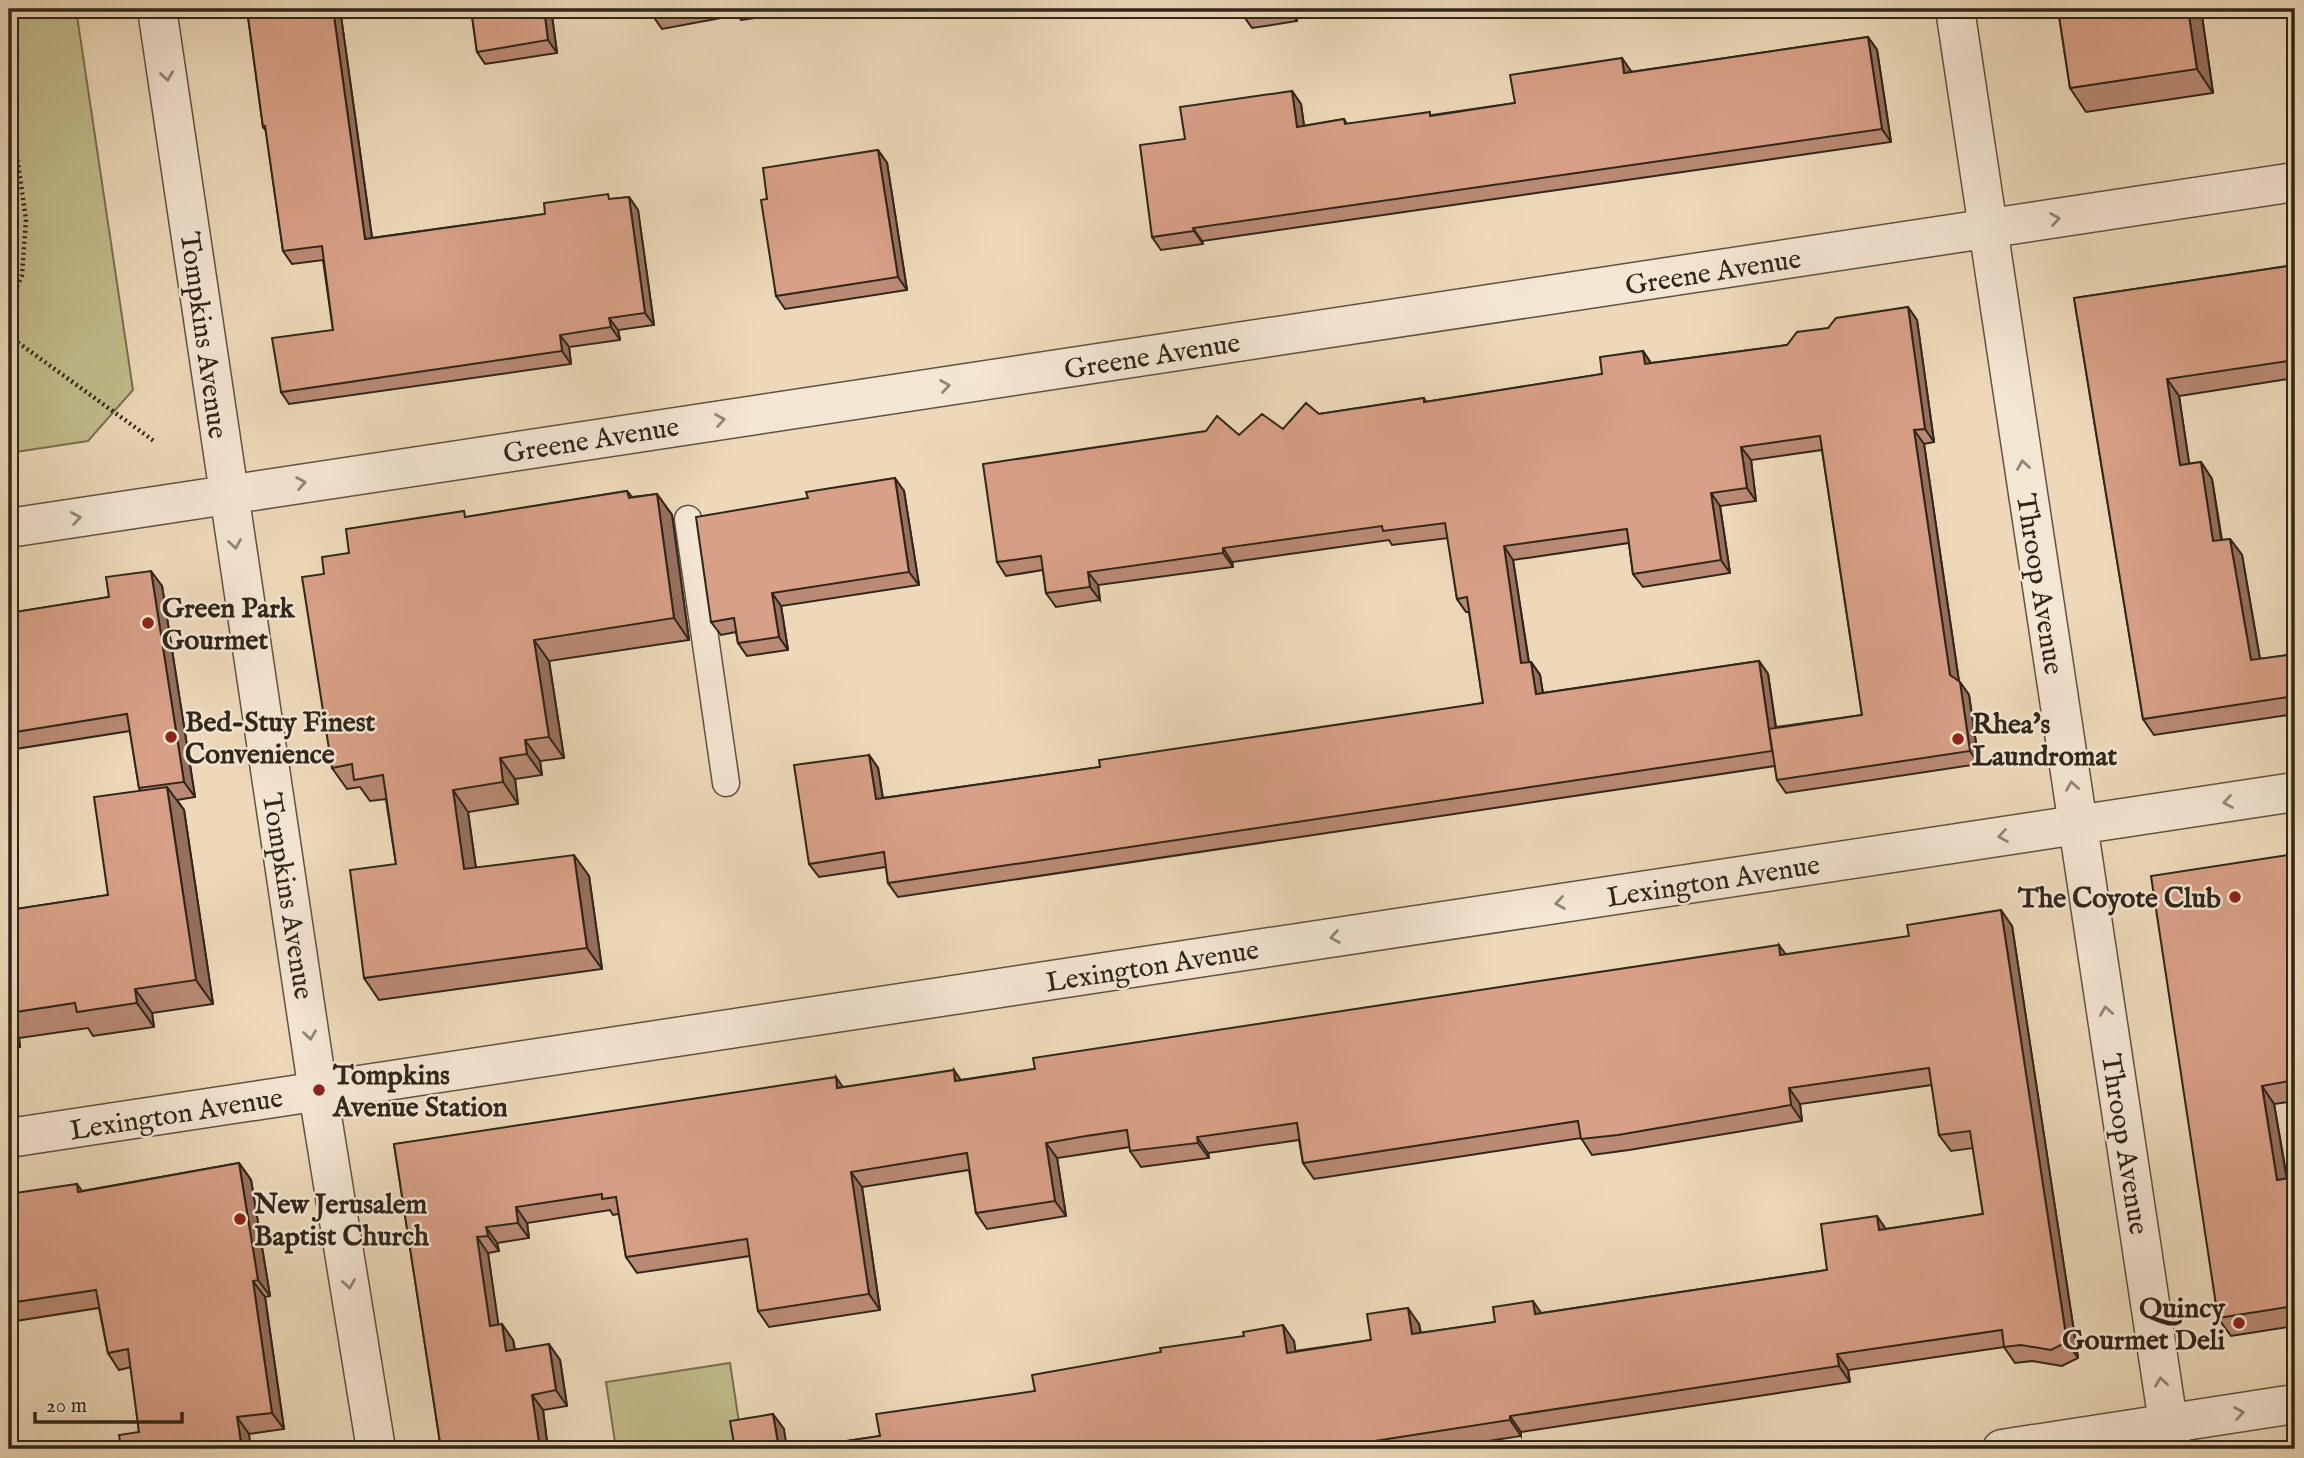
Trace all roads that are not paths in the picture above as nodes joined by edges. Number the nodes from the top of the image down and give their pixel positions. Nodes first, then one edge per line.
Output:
1 (157, 9) edge
2 (1955, 9) edge
3 (2295, 183) edge
4 (1988, 229) junction
5 (228, 495) junction
6 (688, 519) dead end
7 (9, 528) edge
8 (726, 783) dead end
9 (2295, 792) edge
10 (2078, 825) junction
11 (318, 1092) junction
12 (9, 1138) edge
13 (2295, 1404) edge
14 (2170, 1437) edge
15 (376, 1449) edge
16 (2002, 1449) edge

1 -> 5 street, Tompkins Avenue
2 - 4 street, Throop Avenue
4 -> 3 street, Greene Avenue
5 -> 4 street, Greene Avenue
10 -> 4 street, Throop Avenue
7 -> 5 street, Greene Avenue
5 -> 11 street, Tompkins Avenue
6 - 8 lane
9 -> 10 street, Lexington Avenue
10 -> 11 street, Lexington Avenue
14 -> 10 street, Throop Avenue
11 - 12 street, Lexington Avenue
11 -> 15 street, Tompkins Avenue
14 -> 13 street
14 - 16 street

